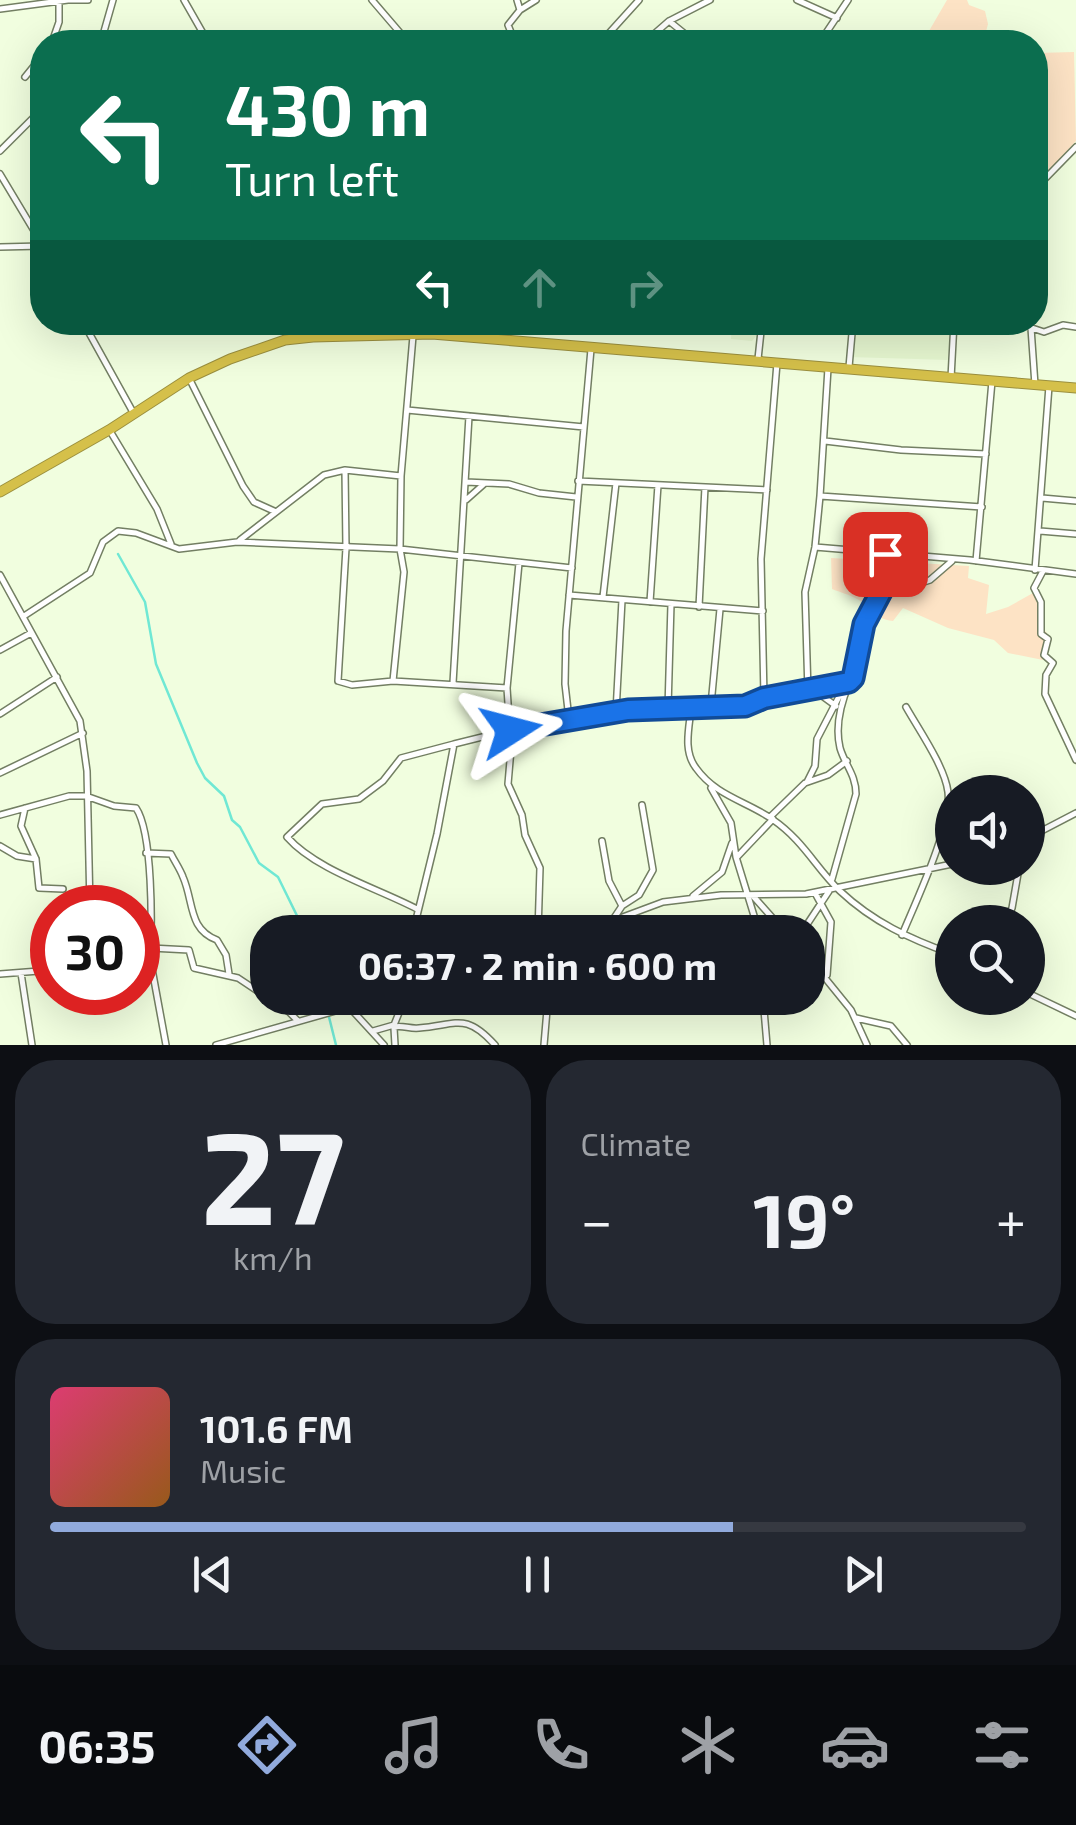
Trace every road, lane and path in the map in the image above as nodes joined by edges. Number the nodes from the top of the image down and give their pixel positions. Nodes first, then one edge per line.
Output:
1 (68, 0) edge
2 (88, 0) edge
3 (113, 0) edge
4 (184, 0) edge
5 (372, 0) edge
6 (517, 0) edge
7 (536, 0) edge
8 (639, 0) edge
9 (710, 0) edge
10 (797, 0) edge
11 (848, 0) edge
12 (59, 1) edge
13 (0, 9) edge
14 (520, 10) junction
15 (837, 18) junction
16 (669, 21) junction
17 (56, 30) edge
18 (104, 30) edge
19 (201, 30) edge
20 (398, 30) edge
21 (510, 30) edge
22 (612, 30) edge
23 (659, 30) edge
24 (680, 30) edge
25 (828, 30) edge
26 (30, 70) edge
27 (24, 77) dead end
28 (30, 121) edge
29 (1076, 147) edge
30 (0, 151) edge
31 (0, 174) edge
32 (1048, 176) edge
33 (30, 225) edge
34 (30, 246) edge
35 (0, 247) edge
36 (1076, 327) edge
37 (1048, 331) edge
38 (90, 335) edge
39 (413, 335) joint
40 (443, 335) edge
41 (761, 335) edge
42 (851, 335) edge
43 (953, 335) edge
44 (1031, 335) edge
45 (313, 337) joint
46 (591, 349) junction
47 (758, 362) junction
48 (777, 363) junction
49 (828, 368) junction
50 (849, 370) junction
51 (190, 378) junction
52 (951, 378) junction
53 (992, 381) junction
54 (1035, 385) junction
55 (1049, 386) junction
56 (1076, 388) edge
57 (406, 410) junction
58 (134, 414) junction
59 (469, 416) junction
60 (584, 427) junction
61 (109, 430) junction
62 (824, 441) junction
63 (986, 454) junction
64 (345, 470) junction
65 (401, 476) junction
66 (578, 481) junction
67 (466, 482) junction
68 (616, 483) junction
69 (484, 484) junction
70 (658, 485) junction
71 (705, 488) junction
72 (766, 490) junction
73 (0, 492) edge
74 (820, 496) junction
75 (576, 498) junction
76 (1042, 498) junction
77 (1076, 501) edge
78 (464, 502) junction
79 (983, 507) junction
80 (276, 511) junction
81 (1040, 530) junction
82 (1076, 534) edge
83 (238, 542) junction
84 (172, 547) junction
85 (815, 547) junction
86 (346, 548) junction
87 (400, 548) junction
88 (885, 554) junction
89 (460, 558) junction
90 (952, 561) junction
91 (976, 561) junction
92 (519, 563) junction
93 (572, 568) junction
94 (1039, 570) junction
95 (1076, 574) edge
96 (1, 579) edge
97 (568, 596) junction
98 (880, 596) junction
99 (603, 597) junction
100 (622, 600) junction
101 (650, 602) junction
102 (670, 604) junction
103 (699, 606) junction
104 (720, 608) junction
105 (763, 611) junction
106 (24, 616) junction
107 (31, 633) junction
108 (0, 650) edge
109 (57, 677) junction
110 (393, 681) junction
111 (849, 682) junction
112 (453, 683) junction
113 (508, 688) junction
114 (811, 691) junction
115 (764, 698) junction
116 (711, 706) junction
117 (837, 707) junction
118 (906, 707) dead end
119 (668, 708) junction
120 (691, 709) junction
121 (616, 712) junction
122 (0, 714) edge
123 (569, 720) junction
124 (511, 730) junction
125 (83, 732) junction
126 (454, 744) junction
127 (1076, 760) edge
128 (847, 761) junction
129 (0, 774) edge
130 (942, 775) edge
131 (707, 781) junction
132 (807, 782) junction
133 (86, 796) junction
134 (642, 805) dead end
135 (25, 808) junction
136 (1076, 813) edge
137 (0, 816) edge
138 (771, 818) junction
139 (1045, 829) edge
140 (732, 840) junction
141 (602, 841) dead end
142 (0, 846) edge
143 (935, 851) edge
144 (146, 853) junction
145 (736, 858) junction
146 (36, 859) junction
147 (935, 868) edge
148 (928, 870) junction
149 (832, 879) junction
150 (39, 885) edge
151 (89, 885) edge
152 (148, 885) edge
153 (836, 887) junction
154 (828, 891) junction
155 (814, 893) junction
156 (750, 896) junction
157 (689, 899) junction
158 (822, 904) junction
159 (622, 906) junction
160 (417, 909) junction
161 (416, 915) edge
162 (539, 915) edge
163 (616, 915) edge
164 (628, 915) edge
165 (755, 915) edge
166 (769, 915) edge
167 (814, 915) edge
168 (902, 936) junction
169 (160, 948) edge
170 (935, 948) edge
171 (30, 972) edge
172 (21, 973) junction
173 (0, 974) edge
174 (229, 974) junction
175 (825, 976) edge
176 (827, 978) junction
177 (1045, 1001) edge
178 (160, 1014) edge
179 (324, 1015) edge
180 (357, 1015) edge
181 (398, 1015) edge
182 (547, 1015) edge
183 (766, 1015) edge
184 (1076, 1016) edge
185 (856, 1018) junction
186 (298, 1022) junction
187 (394, 1026) junction
188 (372, 1031) junction
189 (32, 1045) edge
190 (166, 1045) edge
191 (216, 1045) edge
192 (384, 1045) edge
193 (394, 1045) edge
194 (496, 1045) edge
195 (544, 1045) edge
196 (767, 1045) edge
197 (867, 1045) edge
198 (907, 1045) edge

1 - 2 street
1 - 12 street
3 - 18 street
4 - 19 street
5 - 20 street
6 - 14 street
7 - 14 street
8 - 22 street
9 - 16 street
10 - 15 street
11 - 15 street
12 - 13 street
12 - 17 street
14 - 21 street
15 - 25 street
16 - 23 street
16 - 24 street
26 - 27 street
28 - 30 street
29 - 32 street
31 - 33 street
34 - 35 street
36 - 37 street
38 - 58 street
39 - 45 highway
39 - 57 street
40 - 46 highway
41 - 47 street
42 - 50 street
43 - 52 street
44 - 54 street
45 - 51 highway
46 - 47 highway
46 - 60 street
47 - 48 highway
48 - 49 highway
48 - 72 street
49 - 50 highway
49 - 62 street
50 - 52 highway
51 - 58 highway
51 - 80 street
52 - 53 highway
53 - 54 highway
53 - 63 street
54 - 55 highway
55 - 56 highway
55 - 76 street
57 - 59 street
57 - 65 street
58 - 61 highway
59 - 60 street
59 - 67 street
60 - 66 street
61 - 73 highway
61 - 84 street
62 - 63 street
62 - 74 street
63 - 79 street
64 - 65 street
64 - 80 street
64 - 86 street
65 - 87 street
66 - 68 street
66 - 75 street
67 - 69 street
67 - 78 street
68 - 70 street
68 - 99 street
69 - 75 street
69 - 78 street
70 - 71 street
70 - 101 street
71 - 72 street
71 - 103 street
72 - 105 street
74 - 79 street
74 - 85 street
75 - 93 street
76 - 77 street
76 - 81 street
78 - 89 street
79 - 91 street
80 - 83 street
81 - 82 street
81 - 94 street
83 - 84 street
83 - 86 street
84 - 106 street
85 - 88 street
85 - 114 street
86 - 87 street
86 - 110 street
87 - 89 street
87 - 110 street
88 - 90 street
88 - 98 street
89 - 92 street
89 - 112 street
90 - 91 street
90 - 98 street
91 - 94 street
92 - 93 street
92 - 113 street
93 - 97 street
94 - 95 street
94 - 127 street
96 - 106 street
97 - 99 street
97 - 123 street
98 - 111 street
99 - 100 street
100 - 101 street
100 - 121 street
101 - 102 street
102 - 103 street
102 - 119 street
103 - 104 street
104 - 105 street
104 - 116 street
105 - 115 street
106 - 107 street
107 - 108 street
107 - 109 street
109 - 122 street
109 - 125 street
110 - 112 street
111 - 114 street
111 - 117 street
112 - 113 street
113 - 124 street
114 - 115 street
114 - 117 street
115 - 116 street
116 - 120 street
117 - 128 street
117 - 132 street
118 - 130 street
119 - 120 street
119 - 121 street
120 - 131 street
121 - 123 street
123 - 124 street
124 - 126 street
124 - 162 street
125 - 129 street
125 - 133 street
126 - 160 street
126 - 160 street
128 - 132 street
128 - 149 street
131 - 138 street
131 - 140 street
132 - 138 street
133 - 135 street
133 - 144 street
133 - 151 street
134 - 159 street
135 - 137 street
135 - 146 street
136 - 139 street
138 - 145 street
138 - 149 street
140 - 145 street
140 - 157 street
141 - 159 street
142 - 146 street
143 - 148 street
144 - 152 street
144 - 174 street
145 - 156 street
146 - 150 street
147 - 148 street
148 - 153 street
148 - 168 street
149 - 153 street
153 - 154 street
153 - 168 street
154 - 155 street
154 - 158 street
155 - 156 street
155 - 158 street
156 - 157 street
156 - 165 street
156 - 166 street
157 - 164 street
158 - 167 street
158 - 176 street
159 - 163 street
160 - 161 street
168 - 170 street
169 - 174 street
171 - 172 street
172 - 173 street
172 - 189 street
174 - 186 street
175 - 176 street
176 - 185 street
177 - 184 street
178 - 190 street
179 - 186 street
180 - 188 street
181 - 187 street
182 - 195 street
183 - 196 street
185 - 197 street
185 - 198 street
186 - 191 street
187 - 188 street
187 - 193 street
187 - 194 street
188 - 192 street

